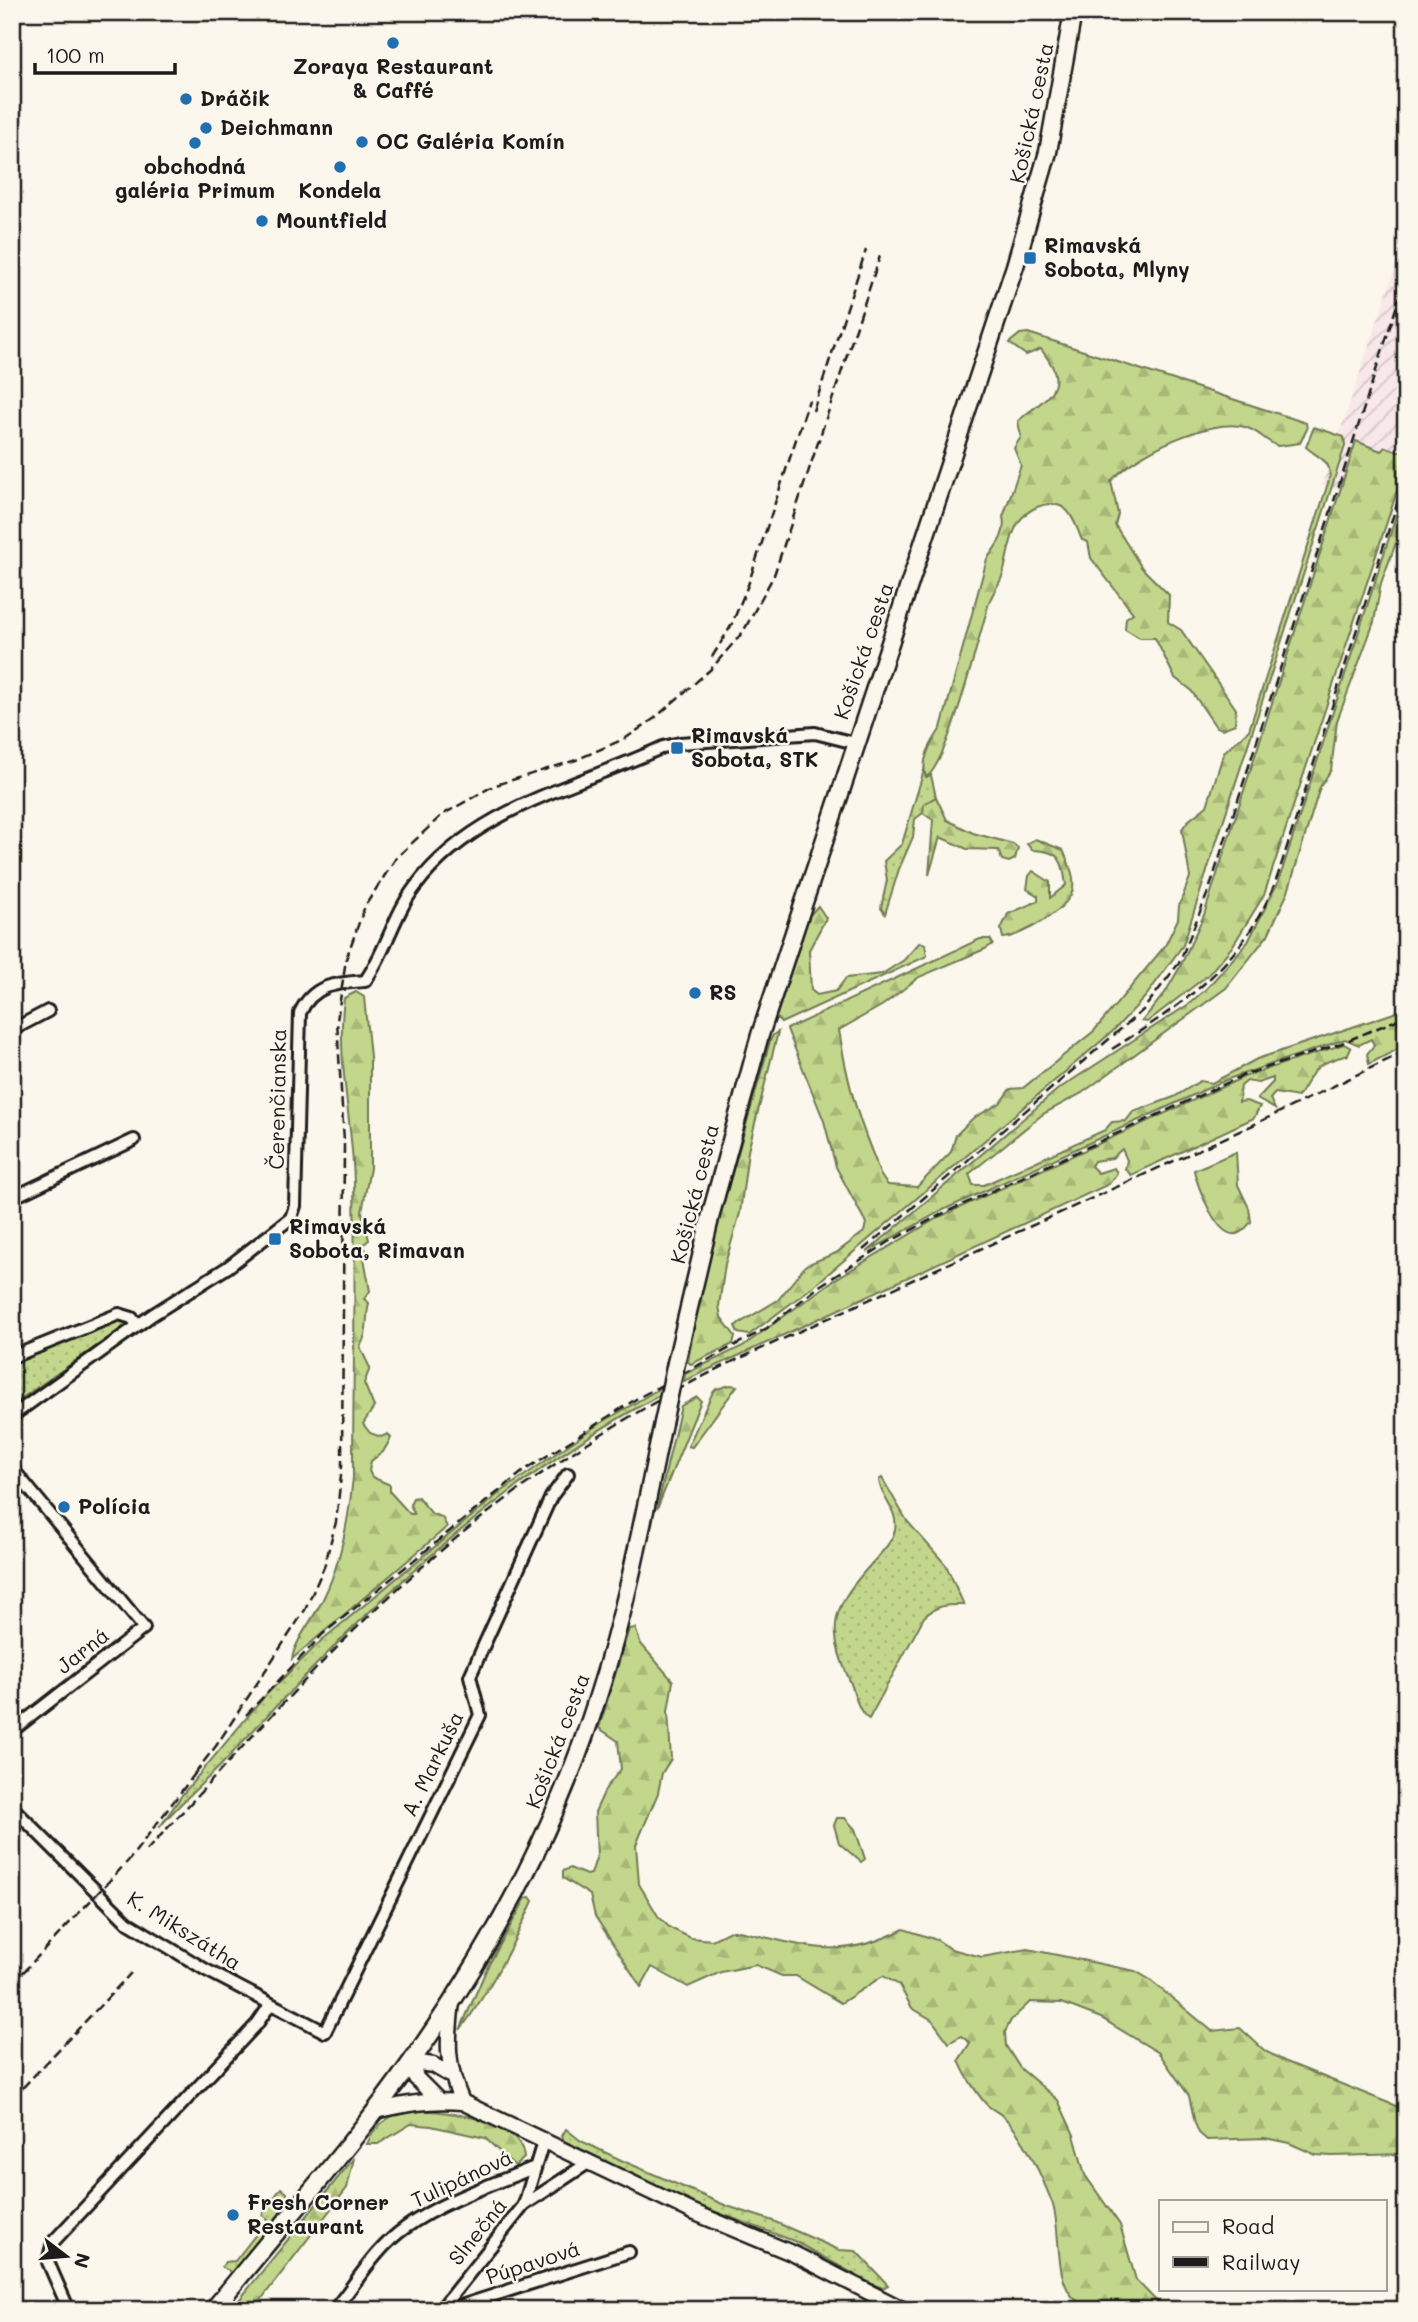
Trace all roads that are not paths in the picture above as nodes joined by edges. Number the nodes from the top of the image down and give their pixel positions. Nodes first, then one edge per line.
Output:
1 (1073, 12) edge
2 (855, 743) junction
3 (48, 1011) dead end
4 (12, 1030) edge
5 (134, 1140) dead end
6 (12, 1198) edge
7 (137, 1325) junction
8 (12, 1357) edge
9 (12, 1416) edge
10 (12, 1468) edge
11 (568, 1474) dead end
12 (12, 1731) edge
13 (12, 1807) edge
14 (452, 2001) junction
15 (270, 2005) junction
16 (325, 2032) joint
17 (412, 2062) junction
18 (450, 2075) junction
19 (438, 2100) junction
20 (463, 2102) junction
21 (375, 2111) junction
22 (543, 2142) junction
23 (588, 2163) junction
24 (533, 2168) junction
25 (524, 2205) junction
26 (629, 2252) dead end
27 (69, 2310) edge
28 (213, 2310) edge
29 (334, 2310) edge
30 (440, 2310) edge
31 (448, 2310) edge
32 (904, 2310) edge

1 - 2 main road, Košická cesta
2 - 7 street, Čerenčianska
2 - 14 main road, Košická cesta, bridge
3 - 4 street
5 - 6 street
7 - 8 street
7 - 9 street, Čerenčianska
10 - 12 street, Jarná
11 - 16 street, A. Markuša
13 - 15 street, K. Mikszátha
14 - 17 main road, Košická cesta
14 - 18 street
15 - 16 street, K. Mikszátha
15 - 27 street
17 - 18 street
17 - 19 street
17 - 21 main road, Košická cesta
18 - 20 street
19 - 20 street
19 - 21 street
20 - 22 street
21 - 28 main road, Košická cesta
22 - 23 street
22 - 24 street, Tulipánová
23 - 25 street, Slnečná
23 - 32 street
24 - 25 street
24 - 29 street, Tulipánová
25 - 30 street, Slnečná
26 - 31 street, Púpavová

